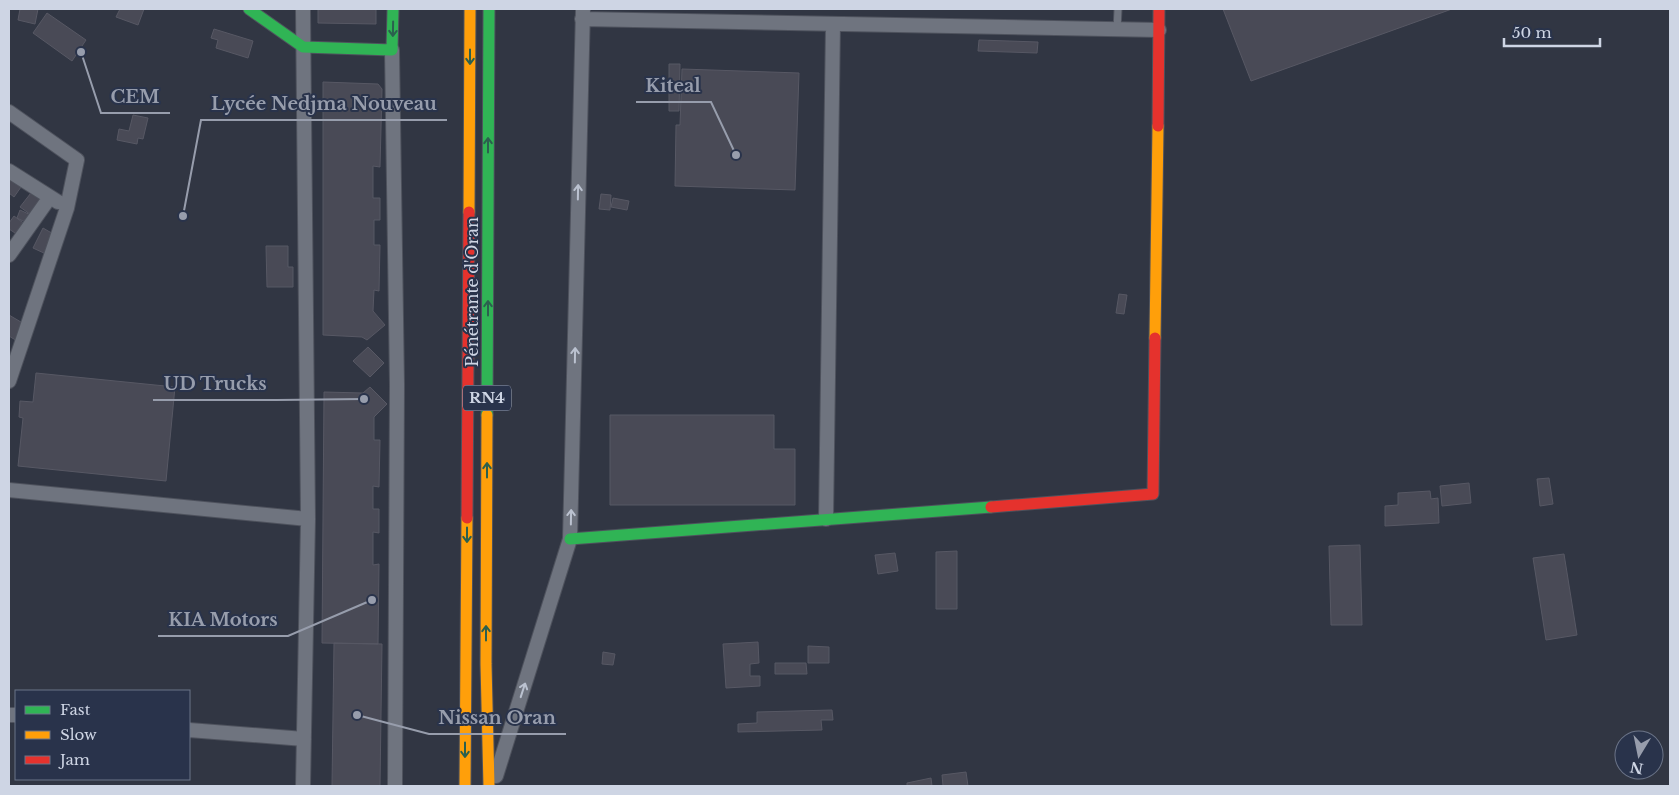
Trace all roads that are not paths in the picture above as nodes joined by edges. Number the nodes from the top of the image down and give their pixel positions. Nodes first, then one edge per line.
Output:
1 (249, 9) edge
2 (304, 9) edge
3 (393, 9) edge
4 (470, 9) edge
5 (490, 9) edge
6 (1118, 9) edge
7 (1159, 9) edge
8 (583, 14) edge
9 (833, 24) junction
10 (1118, 30) junction
11 (1159, 30) junction
12 (303, 47) junction
13 (392, 50) junction
14 (9, 112) edge
15 (9, 170) edge
16 (50, 197) junction
17 (67, 208) junction
18 (9, 253) edge
19 (9, 381) edge
20 (9, 490) edge
21 (308, 519) junction
22 (826, 519) junction
23 (570, 539) junction
24 (190, 730) edge
25 (304, 739) junction
26 (303, 786) edge
27 (395, 786) edge
28 (465, 786) edge
29 (491, 786) edge

1 - 12 main road
2 - 12 street
3 -> 13 main road
4 -> 28 main road, Pénétrante d'Oran / RN4
29 -> 5 main road, Pénétrante d'Oran / RN4
6 - 10 lane
7 - 11 main road
8 - 9 street
23 -> 8 street
9 - 10 street
9 - 22 street
10 - 11 street
11 - 22 main road
12 - 13 main road
12 - 21 street
13 - 27 street
14 - 17 street
15 - 16 street
16 - 17 street
16 - 18 street
17 - 19 street
20 - 21 street
21 - 25 street
22 - 23 main road
29 -> 23 street
24 - 25 street
25 - 26 street

